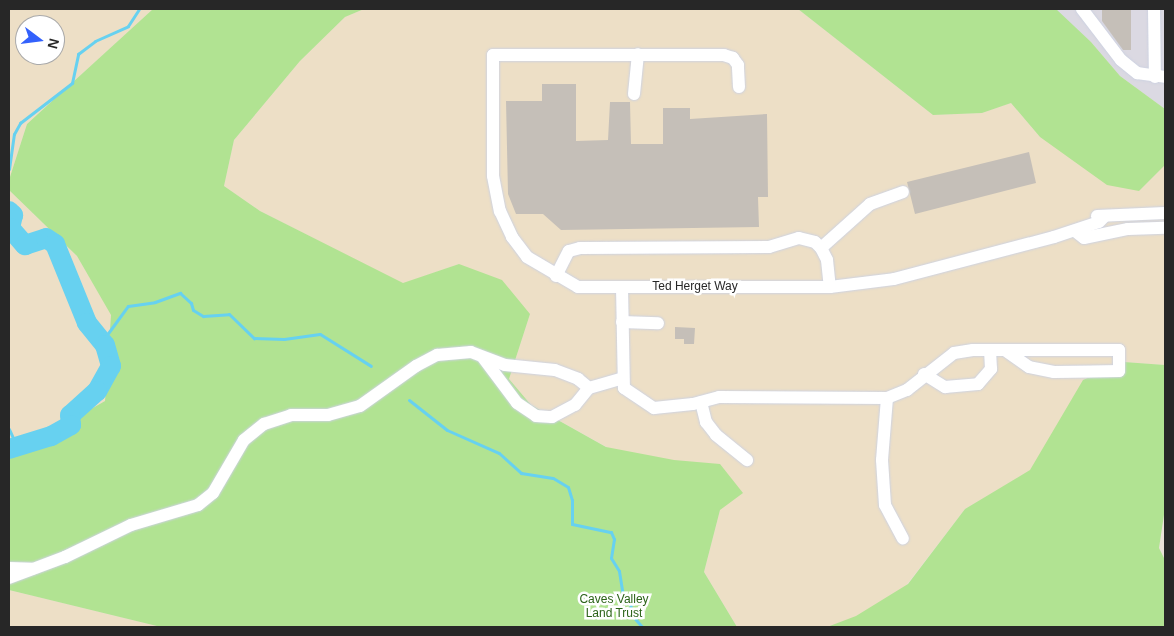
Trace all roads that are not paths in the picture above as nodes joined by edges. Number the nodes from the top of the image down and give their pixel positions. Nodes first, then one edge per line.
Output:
1 (1082, 9) edge
2 (1154, 9) edge
3 (638, 54) junction
4 (1160, 78) edge
5 (739, 87) dead end
6 (634, 94) dead end
7 (903, 192) dead end
8 (1165, 213) edge
9 (1103, 224) junction
10 (1165, 228) edge
11 (1075, 231) junction
12 (821, 248) junction
13 (556, 276) junction
14 (622, 287) junction
15 (830, 287) junction
16 (622, 322) junction
17 (658, 323) dead end
18 (990, 350) junction
19 (1005, 350) junction
20 (484, 359) junction
21 (924, 374) junction
22 (623, 378) junction
23 (589, 388) junction
24 (887, 398) junction
25 (701, 402) junction
26 (747, 460) dead end
27 (903, 539) dead end
28 (9, 568) edge
29 (35, 570) junction
30 (9, 578) edge

1 - 4 street
2 - 4 street
3 - 5 street
3 - 6 street
3 - 13 street, Ted Herget Way
7 - 12 street
8 - 9 street, Ted Herget Way
9 - 10 street, Ted Herget Way
9 - 11 street, Ted Herget Way
9 - 11 street, Ted Herget Way
11 - 15 street, Ted Herget Way
12 - 13 street
12 - 15 street
13 - 14 street, Ted Herget Way
14 - 15 street, Ted Herget Way
14 - 16 street
16 - 17 street
16 - 22 street
18 - 19 street
18 - 21 street
18 - 21 street
19 - 19 street
20 - 23 street
20 - 23 street
20 - 29 street
21 - 24 street
22 - 23 street
22 - 25 street
24 - 25 street
24 - 27 street
25 - 26 street
28 - 29 street
29 - 30 street

